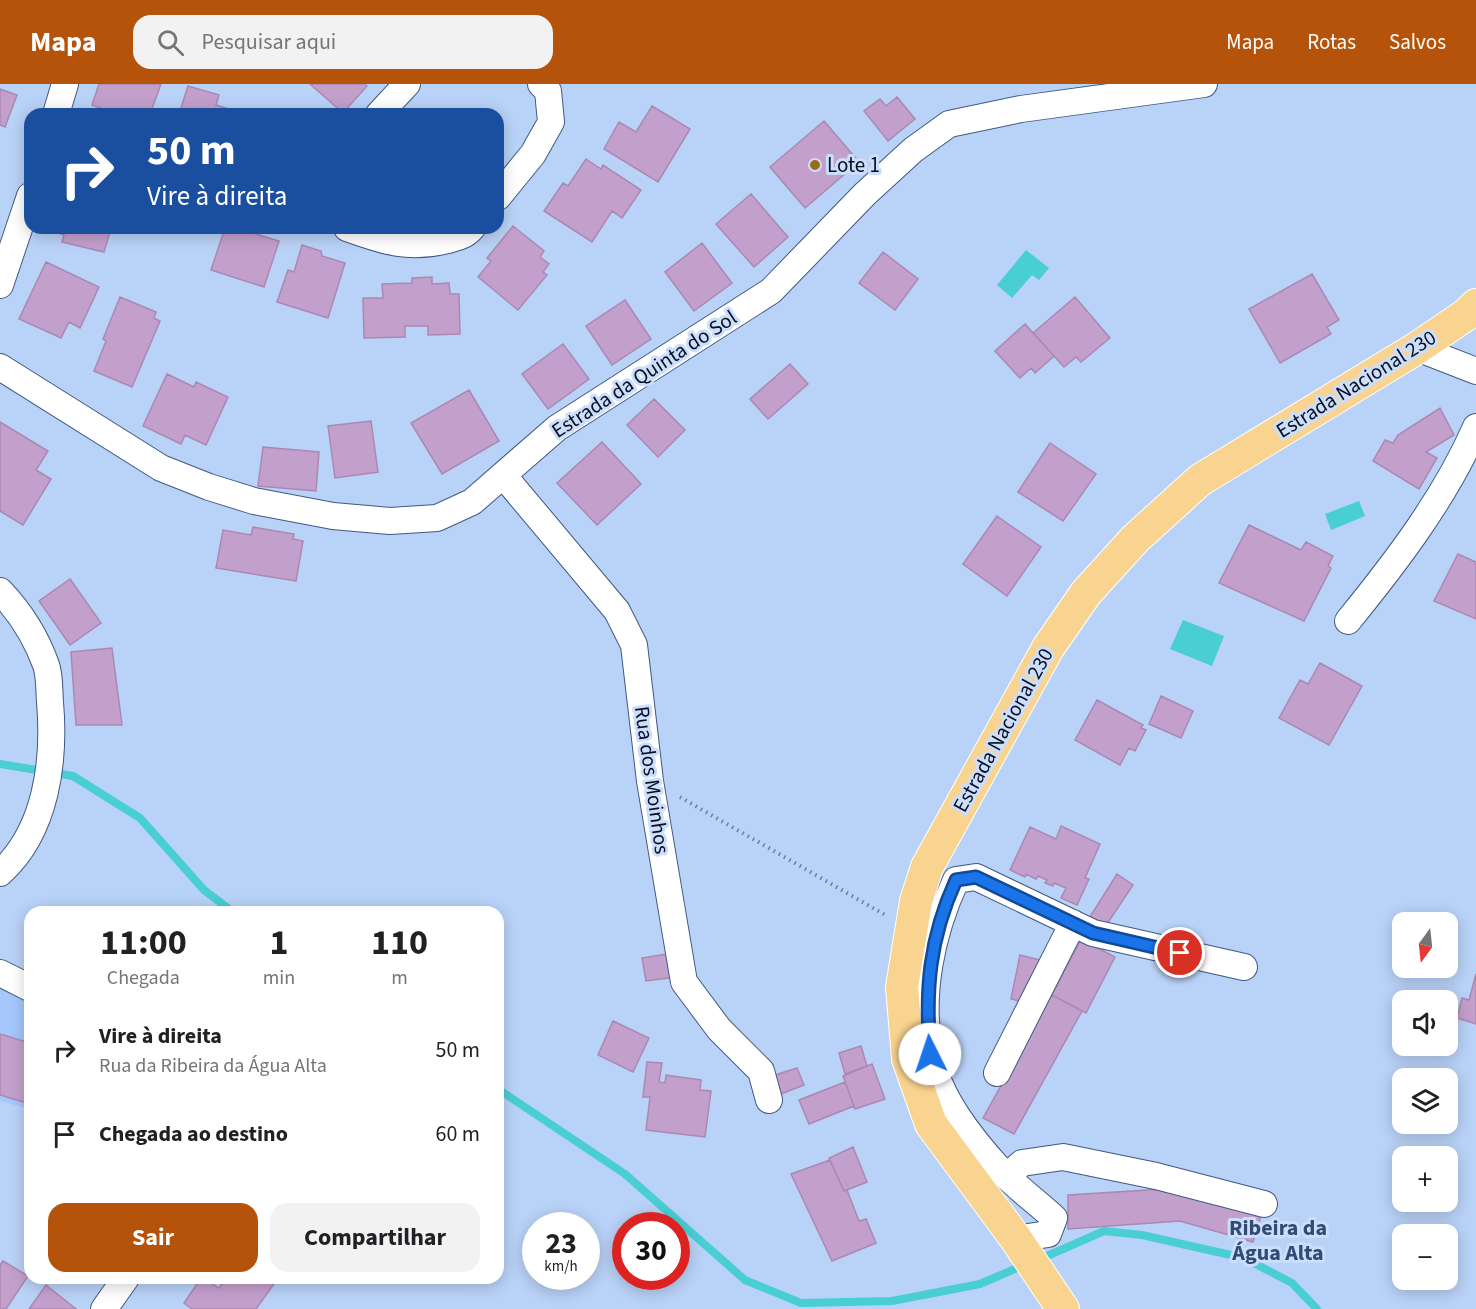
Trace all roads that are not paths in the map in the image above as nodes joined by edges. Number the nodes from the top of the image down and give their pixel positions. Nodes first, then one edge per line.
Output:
1 (65, 84) edge
2 (407, 84) edge
3 (541, 84) edge
4 (1204, 84) edge
5 (58, 108) edge
6 (385, 108) edge
7 (504, 190) edge
8 (24, 214) edge
9 (363, 234) edge
10 (467, 234) edge
11 (0, 285) edge
12 (1476, 305) edge
13 (1417, 348) junction
14 (0, 367) edge
15 (1476, 371) edge
16 (1476, 428) edge
17 (503, 475) junction
18 (0, 591) edge
19 (1348, 621) dead end
20 (0, 873) edge
21 (1073, 923) junction
22 (1244, 967) dead end
23 (0, 973) edge
24 (24, 985) edge
25 (996, 1073) dead end
26 (769, 1100) dead end
27 (1007, 1176) junction
28 (1264, 1204) dead end
29 (1019, 1243) junction
30 (122, 1284) edge
31 (104, 1309) edge
32 (1063, 1309) edge

1 - 5 street
2 - 6 street
3 - 7 street
4 - 17 street, Estrada da Quinta do Sol
8 - 11 street
9 - 10 street
12 - 13 main road, Estrada Nacional 230
13 - 15 street
13 - 29 main road, Estrada Nacional 230
14 - 17 street, Estrada da Quinta do Sol
16 - 19 street
17 - 26 street, Rua dos Moinhos
18 - 20 street
21 - 22 street
21 - 25 street
21 - 27 street
23 - 24 street
27 - 28 street
27 - 29 street
29 - 32 main road, Estrada Nacional 230
30 - 31 street

